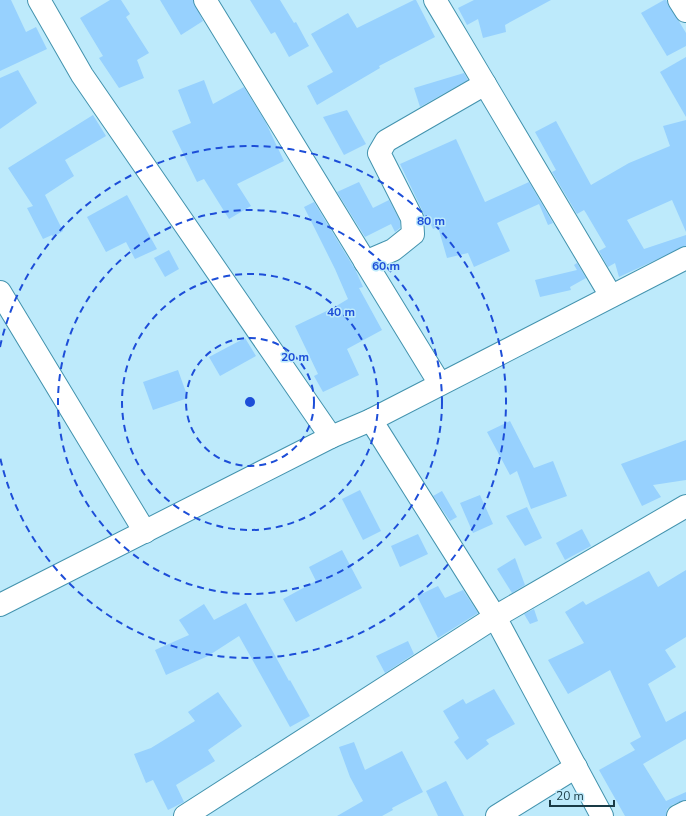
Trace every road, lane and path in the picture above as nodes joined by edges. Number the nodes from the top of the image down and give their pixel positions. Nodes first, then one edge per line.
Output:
1 (39, 0) edge
2 (205, 0) edge
3 (435, 0) edge
4 (679, 0) edge
5 (686, 11) edge
6 (485, 84) junction
7 (686, 258) edge
8 (365, 262) junction
9 (0, 292) edge
10 (611, 296) junction
11 (440, 384) junction
12 (370, 420) junction
13 (331, 437) junction
14 (686, 506) edge
15 (145, 532) junction
16 (0, 605) edge
17 (495, 617) junction
18 (576, 767) junction
19 (686, 812) edge
20 (185, 816) edge
21 (497, 816) edge
22 (602, 816) edge
23 (678, 816) edge

1 - 13 street
2 - 8 street
3 - 6 street
4 - 5 street
6 - 8 street
6 - 10 street
7 - 10 street
8 - 11 street
9 - 15 street
10 - 11 street
11 - 12 street
12 - 13 street
12 - 17 street
13 - 15 street
14 - 17 street
15 - 16 street
17 - 18 street
17 - 20 street
18 - 21 street
18 - 22 street
19 - 23 street

